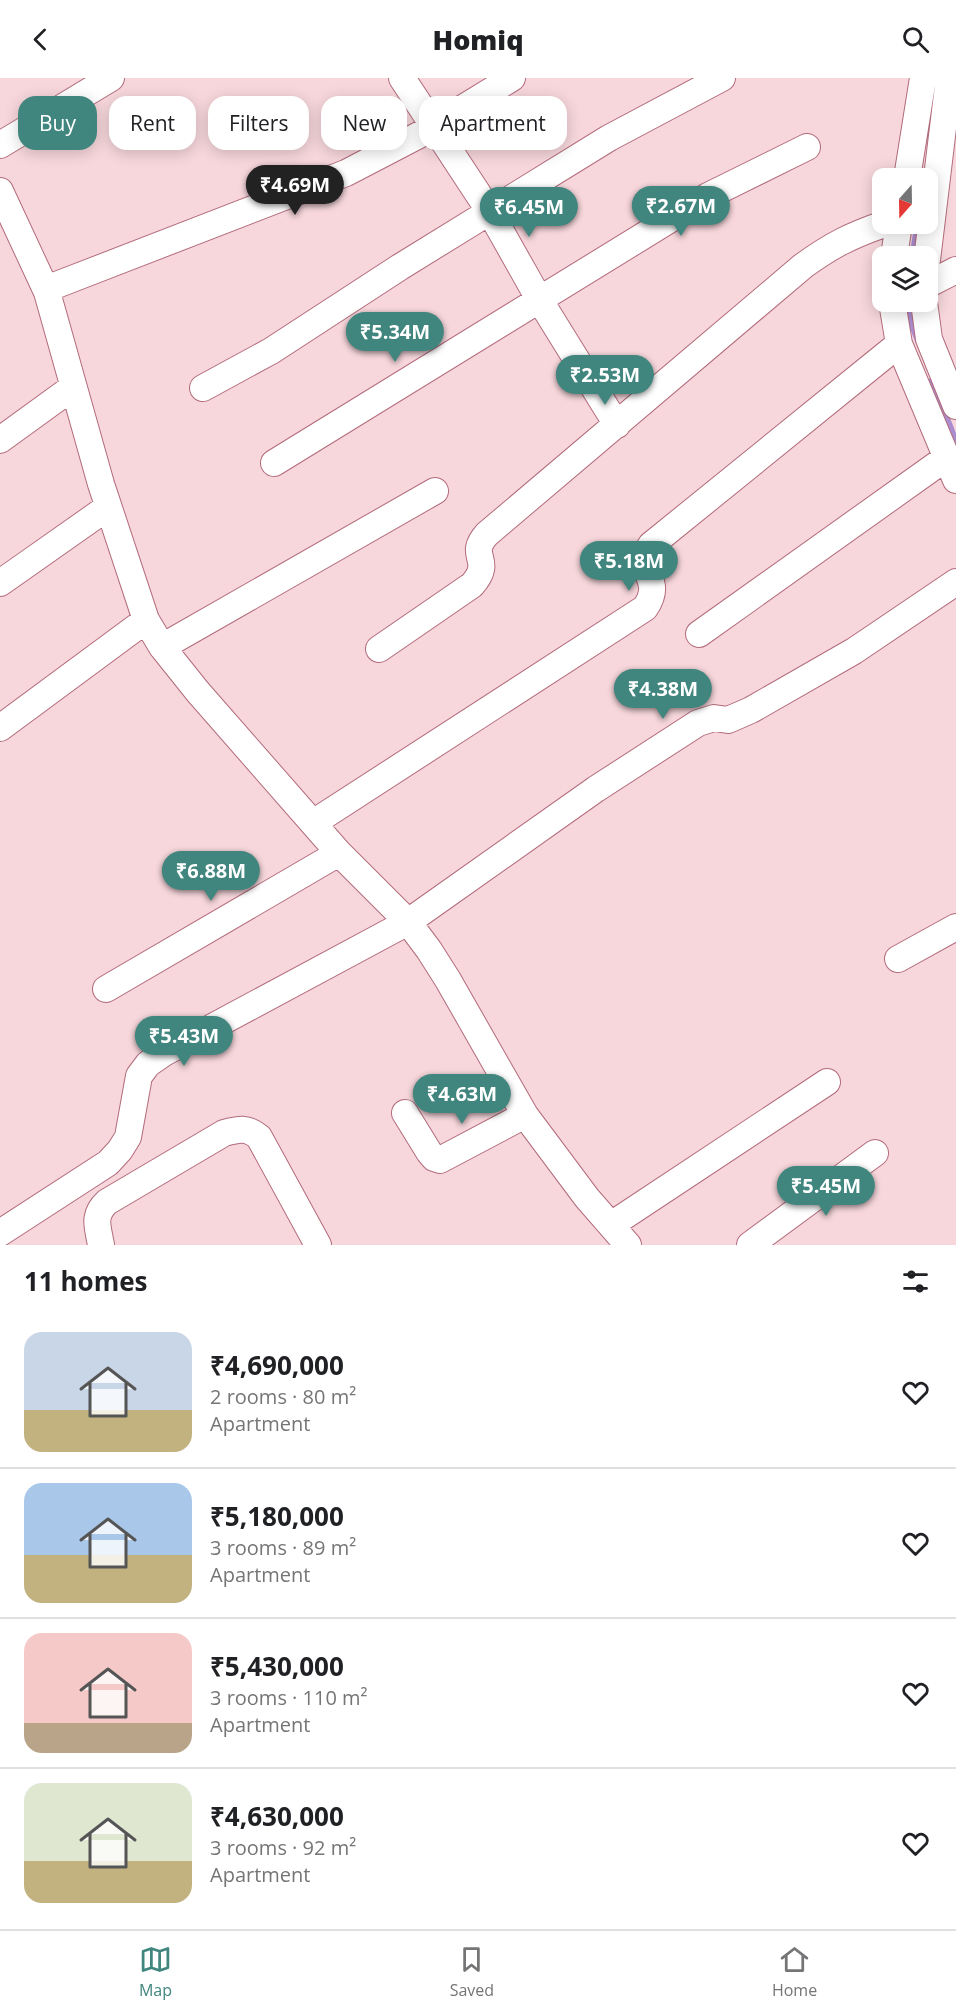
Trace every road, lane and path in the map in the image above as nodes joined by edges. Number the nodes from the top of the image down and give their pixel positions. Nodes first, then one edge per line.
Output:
1 (111, 78) edge
2 (402, 78) edge
3 (512, 78) edge
4 (722, 78) edge
5 (923, 78) edge
6 (949, 78) edge
7 (483, 96) edge
8 (419, 104) edge
9 (419, 134) edge
10 (0, 145) edge
11 (807, 147) dead end
12 (450, 150) edge
13 (947, 157) edge
14 (909, 168) edge
15 (0, 191) edge
16 (490, 212) junction
17 (872, 228) edge
18 (930, 246) edge
19 (956, 270) edge
20 (938, 279) edge
21 (46, 289) junction
22 (538, 299) junction
23 (894, 312) edge
24 (925, 312) edge
25 (899, 344) junction
26 (949, 371) edge
27 (74, 387) junction
28 (203, 388) dead end
29 (956, 406) edge
30 (617, 425) junction
31 (0, 440) edge
32 (274, 463) dead end
33 (951, 469) edge
34 (435, 491) dead end
35 (108, 507) junction
36 (956, 582) edge
37 (0, 583) edge
38 (146, 620) junction
39 (699, 634) dead end
40 (162, 647) junction
41 (379, 649) dead end
42 (0, 728) edge
43 (313, 823) junction
44 (339, 852) junction
45 (408, 922) junction
46 (956, 927) edge
47 (898, 959) dead end
48 (106, 989) dead end
49 (827, 1082) dead end
50 (405, 1113) dead end
51 (525, 1115) junction
52 (875, 1153) dead end
53 (611, 1226) junction
54 (0, 1233) edge
55 (101, 1245) edge
56 (318, 1245) edge
57 (628, 1245) edge
58 (750, 1245) edge

1 - 10 street
2 - 8 street
3 - 7 street
4 - 16 street
5 - 14 street
6 - 13 street
9 - 21 street
11 - 22 street
12 - 16 street
13 - 18 street
15 - 21 street
16 - 22 street
16 - 28 street
17 - 30 street
19 - 20 street
21 - 27 street
22 - 30 street
22 - 32 street
23 - 25 street
24 - 26 street
25 - 33 street
25 - 43 street
26 - 29 street
27 - 31 street
27 - 35 street
30 - 41 street
33 - 39 street
34 - 40 street
35 - 37 street
35 - 38 street
36 - 45 street
38 - 40 street
38 - 42 street
40 - 43 street
43 - 44 street
44 - 45 street
44 - 48 street
45 - 51 street
45 - 54 street
46 - 47 street
49 - 53 street
50 - 51 street
51 - 53 street
52 - 58 street
53 - 57 street
55 - 56 street

